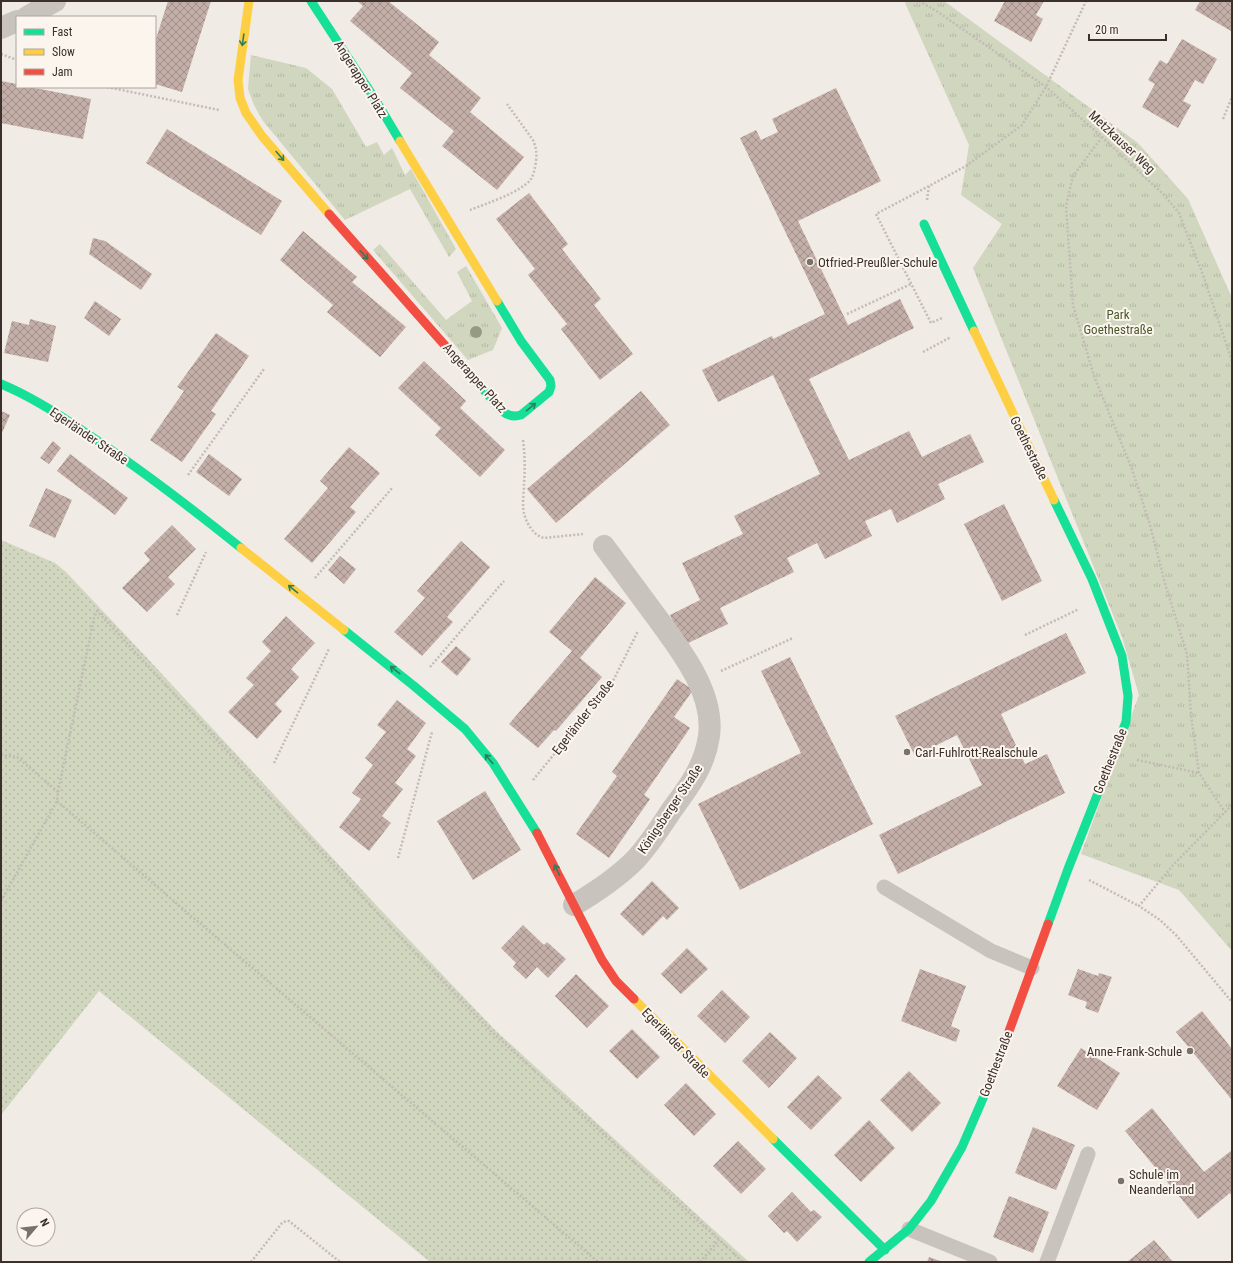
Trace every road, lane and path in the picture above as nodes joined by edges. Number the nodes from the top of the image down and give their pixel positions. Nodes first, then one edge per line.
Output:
1 (55, 1) edge
2 (249, 1) edge
3 (311, 1) edge
4 (919, 1) edge
5 (1086, 1) edge
6 (29, 16) edge
7 (16, 22) edge
8 (1, 28) edge
9 (1, 54) edge
10 (16, 60) edge
11 (1046, 87) junction
12 (112, 88) edge
13 (1232, 97) edge
14 (507, 104) dead end
15 (246, 113) junction
16 (1223, 119) dead end
17 (1102, 137) junction
18 (930, 186) junction
19 (447, 219) junction
20 (924, 224) joint
21 (911, 284) junction
22 (847, 314) dead end
23 (943, 318) dead end
24 (947, 340) dead end
25 (923, 352) dead end
26 (1232, 361) edge
27 (264, 369) dead end
28 (1, 384) edge
29 (525, 453) dead end
30 (393, 487) dead end
31 (174, 495) junction
32 (217, 528) junction
33 (580, 534) dead end
34 (604, 546) dead end
35 (504, 581) dead end
36 (301, 595) junction
37 (1084, 606) dead end
38 (649, 607) junction
39 (177, 615) dead end
40 (339, 626) junction
41 (1025, 635) dead end
42 (793, 638) dead end
43 (698, 681) junction
44 (414, 686) junction
45 (439, 707) junction
46 (1, 755) edge
47 (1144, 762) dead end
48 (274, 763) dead end
49 (1199, 773) junction
50 (58, 792) junction
51 (517, 799) junction
52 (57, 800) junction
53 (1232, 805) edge
54 (1225, 812) junction
55 (398, 858) dead end
56 (1068, 869) junction
57 (884, 887) dead end
58 (1, 901) edge
59 (574, 905) junction
60 (1139, 906) junction
61 (1032, 968) junction
62 (1232, 1002) edge
63 (1088, 1154) dead end
64 (909, 1229) junction
65 (719, 1240) junction
66 (885, 1250) junction
67 (251, 1262) edge
68 (340, 1262) edge
69 (598, 1262) edge
70 (700, 1262) edge
71 (743, 1262) edge
72 (869, 1262) edge
73 (990, 1262) edge
74 (1047, 1262) edge

1 - 6 street
2 -> 15 street, Angerapper Platz
3 - 19 street, Angerapper Platz
4 - 11 path, Metzkauser Weg
5 - 11 path
7 - 8 street
9 - 10 path
11 - 17 path, Metzkauser Weg
11 - 18 path
12 - 15 path
13 - 16 path
14 - 19 path
15 -> 19 street, Angerapper Platz
17 - 26 path, Metzkauser Weg
17 - 49 path
18 - 20 path
18 - 21 path
20 - 56 street, Goethestraße
21 - 22 path
21 - 23 path
24 - 25 path
27 - 31 path
28 - 31 street, Egerländer Straße
29 - 33 path
30 - 36 path
31 - 32 street, Egerländer Straße
36 -> 32 street, Egerländer Straße
32 - 39 path
34 - 38 street, Königsberger Straße
35 - 44 path
36 - 40 street, Egerländer Straße
37 - 41 path
38 - 43 street, Königsberger Straße
38 - 51 path, Egerländer Straße
44 -> 40 street, Egerländer Straße
40 - 48 path
42 - 43 path
43 - 59 street, Königsberger Straße
44 - 45 street, Egerländer Straße
51 -> 45 street, Egerländer Straße
45 - 55 path
46 - 50 path
47 - 49 path
49 - 54 path
50 - 52 path
50 - 65 path
59 -> 51 street, Egerländer Straße
52 - 58 path
52 - 69 path
53 - 54 path
54 - 60 path
56 - 60 path
56 - 61 street, Goethestraße
57 - 61 lane
59 - 66 street, Egerländer Straße
60 - 62 path
61 - 64 street, Goethestraße
63 - 74 lane
64 - 66 street, Goethestraße
64 - 73 lane
65 - 70 path
65 - 71 path
66 - 72 street, Goethestraße
67 - 68 path

